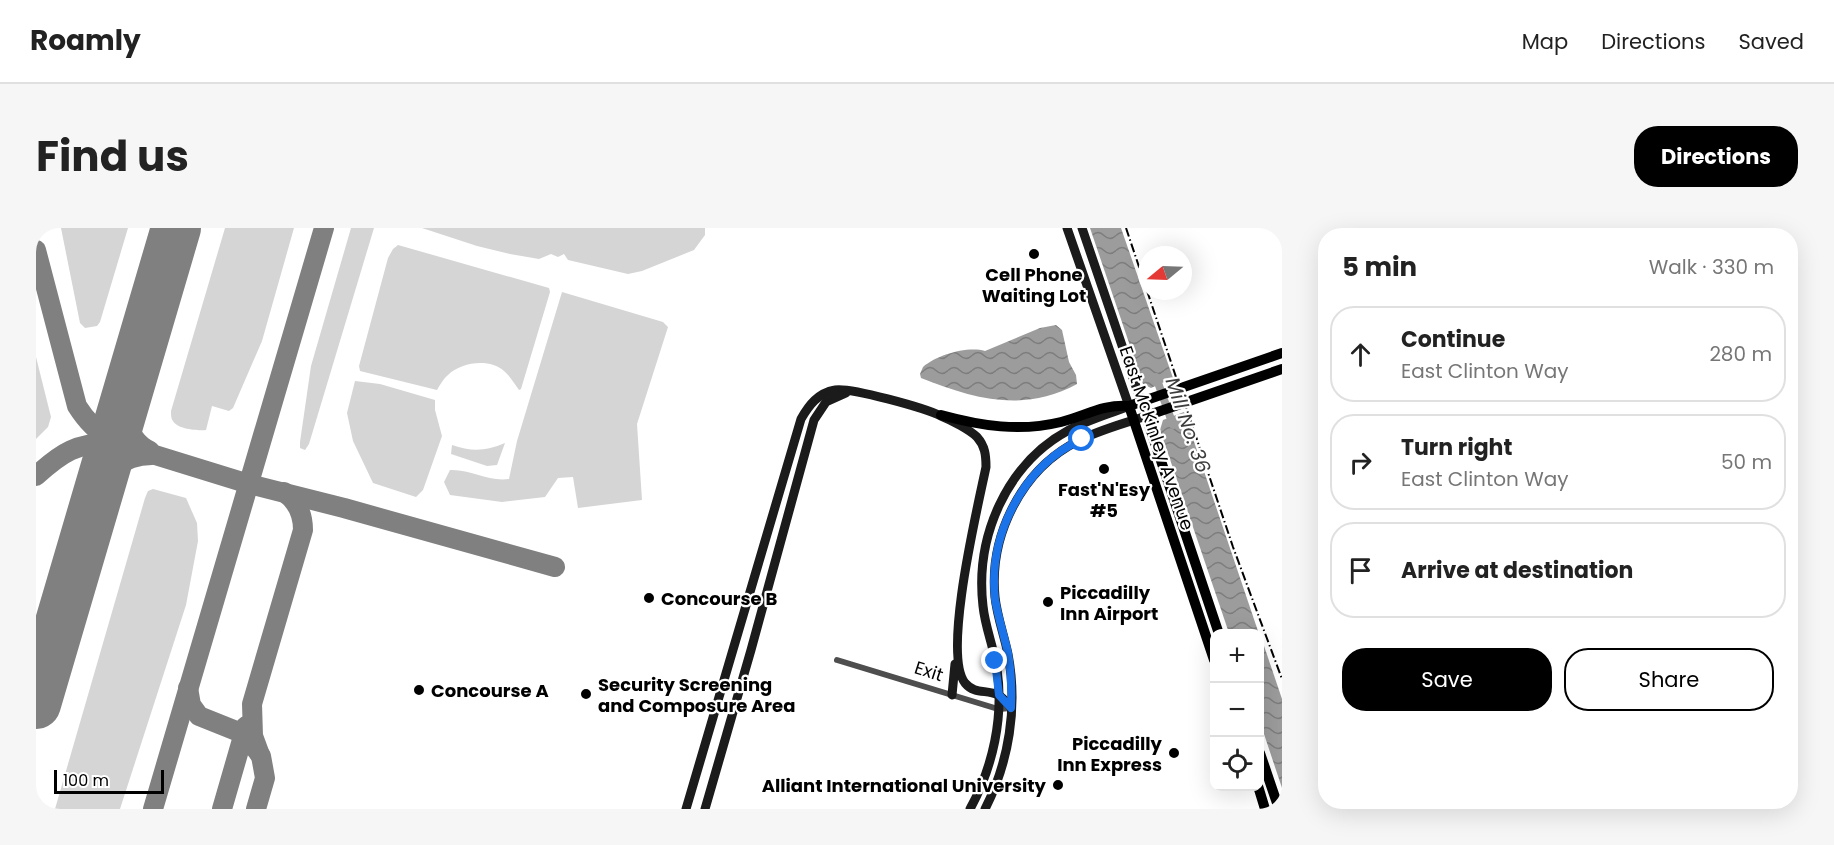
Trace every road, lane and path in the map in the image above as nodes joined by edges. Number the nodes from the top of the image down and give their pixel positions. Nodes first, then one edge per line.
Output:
1 (1067, 228) edge
2 (1082, 228) edge
3 (1282, 353) edge
4 (1282, 369) edge
5 (860, 392) junction
6 (1141, 402) junction
7 (1129, 406) junction
8 (941, 415) junction
9 (1146, 416) junction
10 (1133, 420) junction
11 (1197, 607) junction
12 (746, 609) junction
13 (760, 613) junction
14 (1211, 629) edge
15 (1218, 629) edge
16 (957, 641) junction
17 (1210, 645) edge
18 (837, 660) dead end
19 (952, 695) junction
20 (999, 695) junction
21 (1011, 708) junction
22 (998, 709) junction
23 (1264, 765) edge
24 (1260, 791) edge
25 (686, 809) edge
26 (705, 809) edge
27 (970, 809) edge
28 (985, 809) edge
29 (1265, 809) edge
30 (1279, 809) edge

1 - 7 main road, East McKinley Avenue
2 - 6 main road, East McKinley Avenue
3 - 6 main road
4 - 9 main road
5 - 8 main road
5 - 12 main road
5 - 13 main road
6 - 7 main road
6 - 9 main road, East McKinley Avenue
7 - 8 main road
7 - 10 main road, East McKinley Avenue
7 - 20 main road
8 - 16 main road
9 - 10 main road
9 - 15 main road, East McKinley Avenue
10 - 11 main road, East McKinley Avenue
10 - 21 main road
11 - 14 main road
11 - 17 main road, East McKinley Avenue
12 - 13 main road
12 - 25 main road
13 - 26 main road
16 - 19 main road
16 - 20 main road
18 - 19 street, Exit
19 - 22 street, Exit
20 - 21 main road
20 - 22 main road
21 - 22 street, Exit
21 - 28 main road
22 - 27 main road
23 - 30 main road
24 - 29 main road

